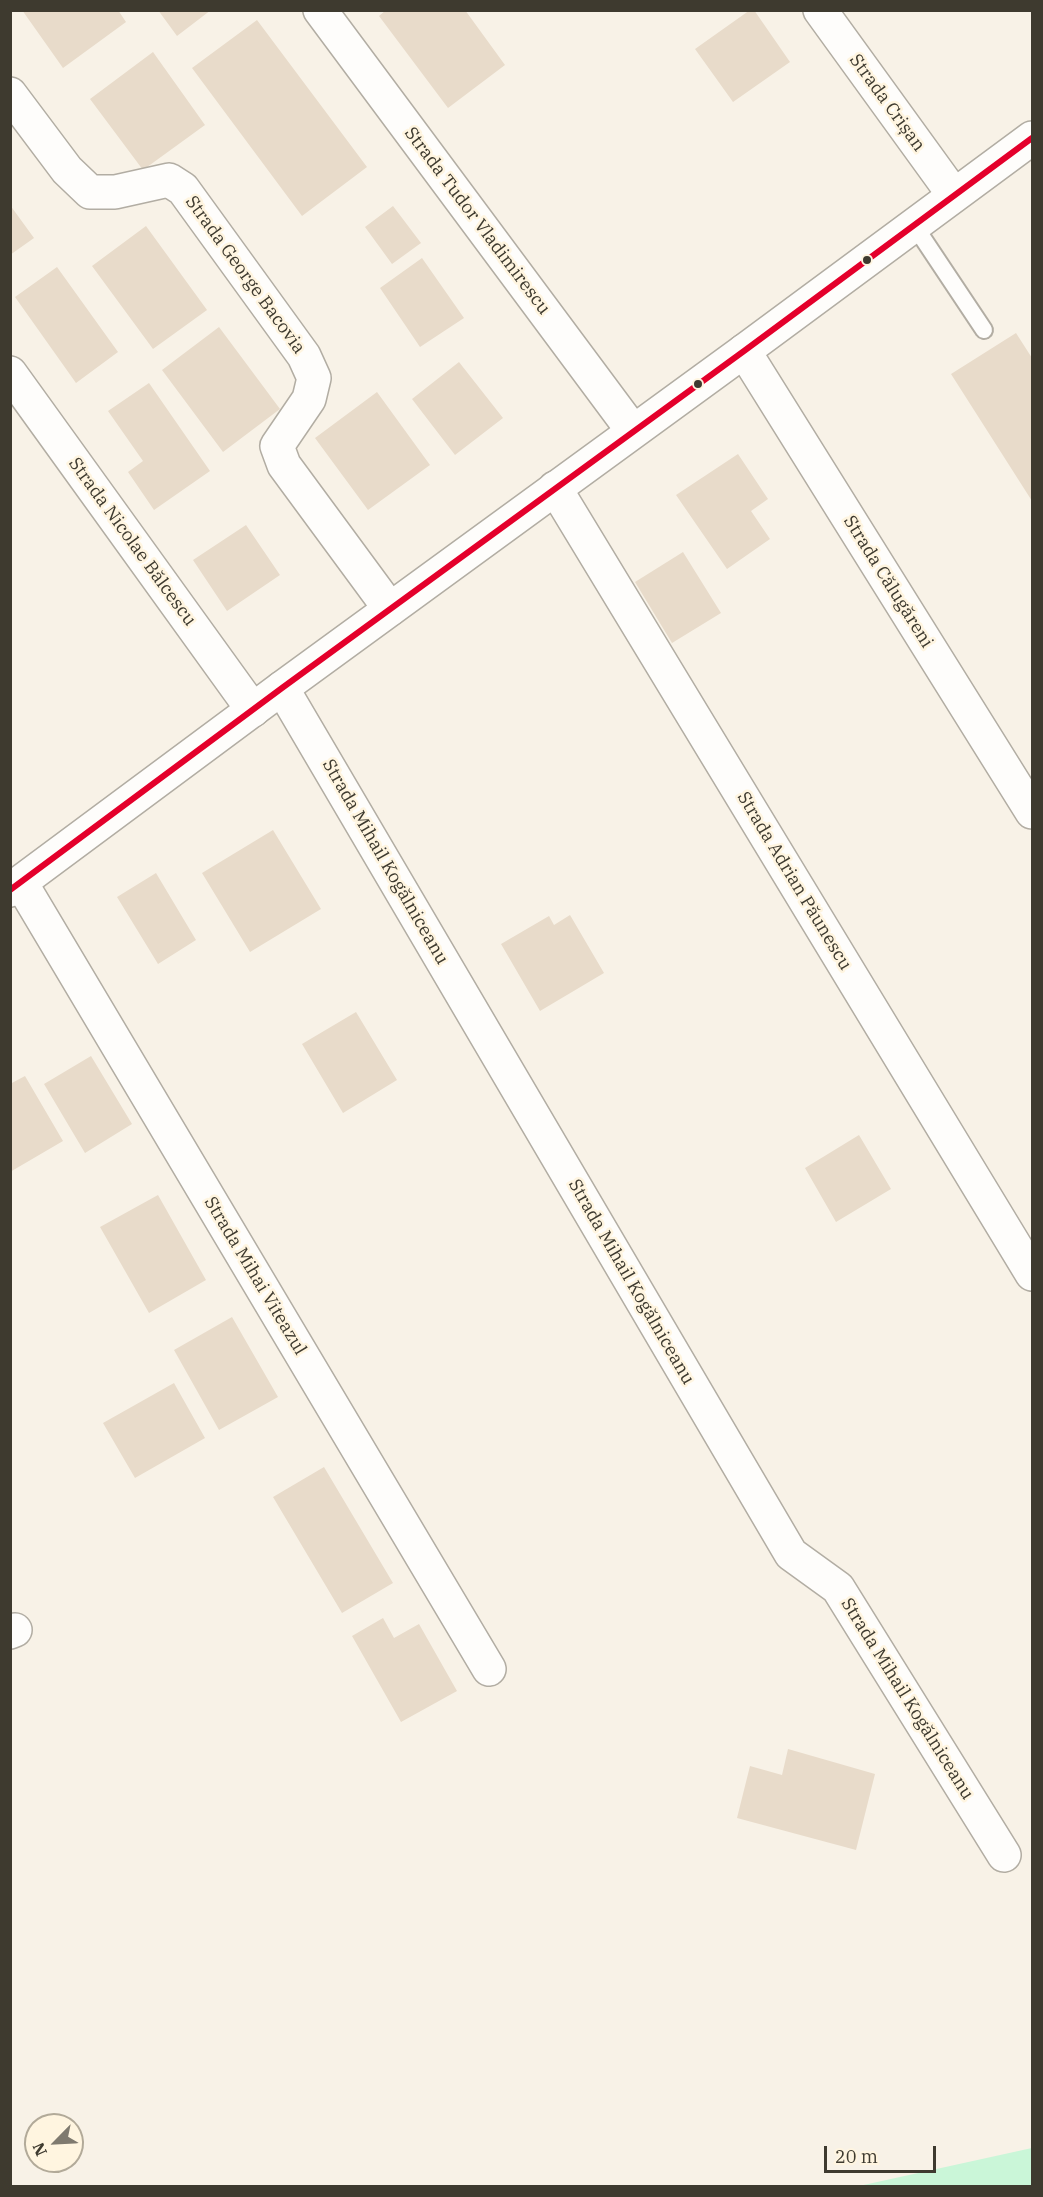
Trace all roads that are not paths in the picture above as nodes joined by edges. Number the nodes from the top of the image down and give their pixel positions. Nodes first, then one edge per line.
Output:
1 (320, 10) edge
2 (820, 10) edge
3 (10, 94) edge
4 (1032, 138) edge
5 (954, 195) junction
6 (914, 225) junction
7 (984, 330) dead end
8 (744, 351) junction
9 (10, 373) edge
10 (633, 431) junction
11 (555, 488) junction
12 (390, 609) junction
13 (282, 688) junction
14 (253, 710) junction
15 (1032, 812) edge
16 (16, 886) edge
17 (1032, 1274) edge
18 (489, 1669) dead end
19 (1004, 1855) dead end

1 - 10 street, Strada Tudor Vladimirescu
2 - 5 street, Strada Crișan
3 - 12 street, Strada George Bacovia
4 - 5 street, Strada Mihai Viteazul
5 - 6 street, Strada Mihai Viteazul
6 - 7 lane
6 - 8 street, Strada Mihai Viteazul
8 - 10 street, Strada Mihai Viteazul
8 - 15 street, Strada Călugăreni
9 - 14 street, Strada Nicolae Bălcescu
10 - 11 street, Strada Mihai Viteazul
11 - 12 street, Strada Mihai Viteazul
11 - 17 street, Strada Adrian Păunescu
12 - 13 street, Strada Mihai Viteazul
13 - 14 street, Strada Mihai Viteazul
13 - 19 street, Strada Mihail Kogălniceanu
14 - 16 street, Strada Mihai Viteazul
16 - 18 street, Strada Mihai Viteazul

